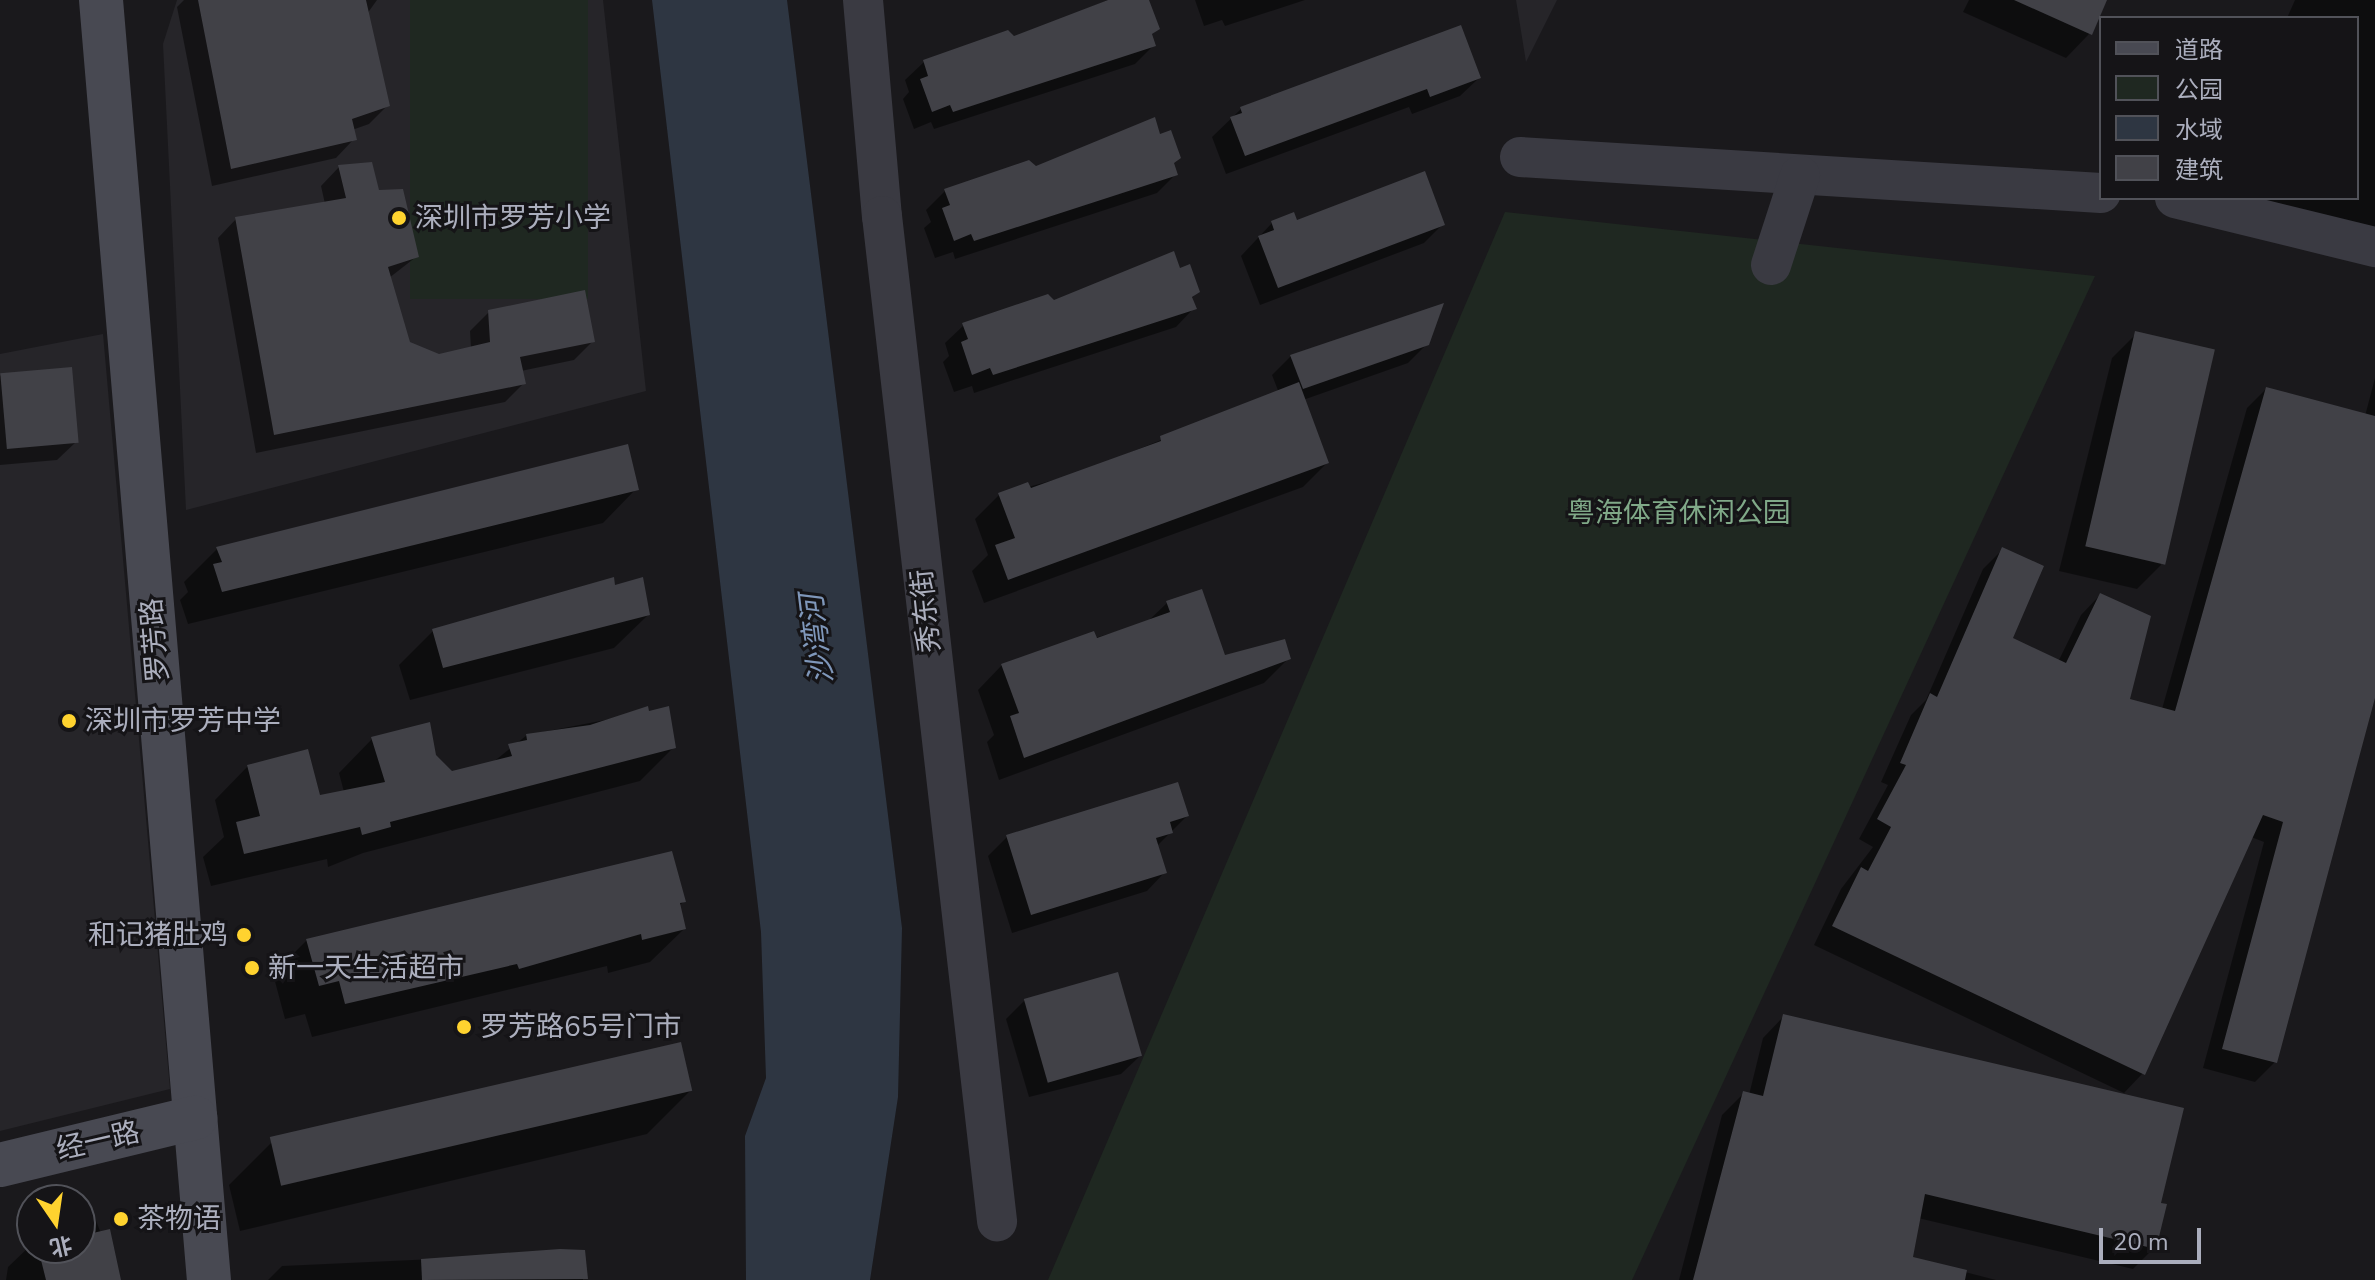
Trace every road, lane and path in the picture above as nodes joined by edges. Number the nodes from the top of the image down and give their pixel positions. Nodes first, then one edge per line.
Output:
1 (101, 0) edge
2 (863, 0) edge
3 (1520, 157) dead end
4 (1800, 176) junction
5 (2099, 193) edge
6 (2183, 200) edge
7 (2375, 247) edge
8 (1771, 265) dead end
9 (195, 1118) junction
10 (0, 1165) edge
11 (997, 1221) dead end
12 (209, 1280) edge

1 - 9 main road, 罗芳路
2 - 11 street, 秀东街
3 - 4 street
4 - 5 street
4 - 8 street
6 - 7 street
9 - 10 main road, 经一路
9 - 12 main road, 罗芳路

